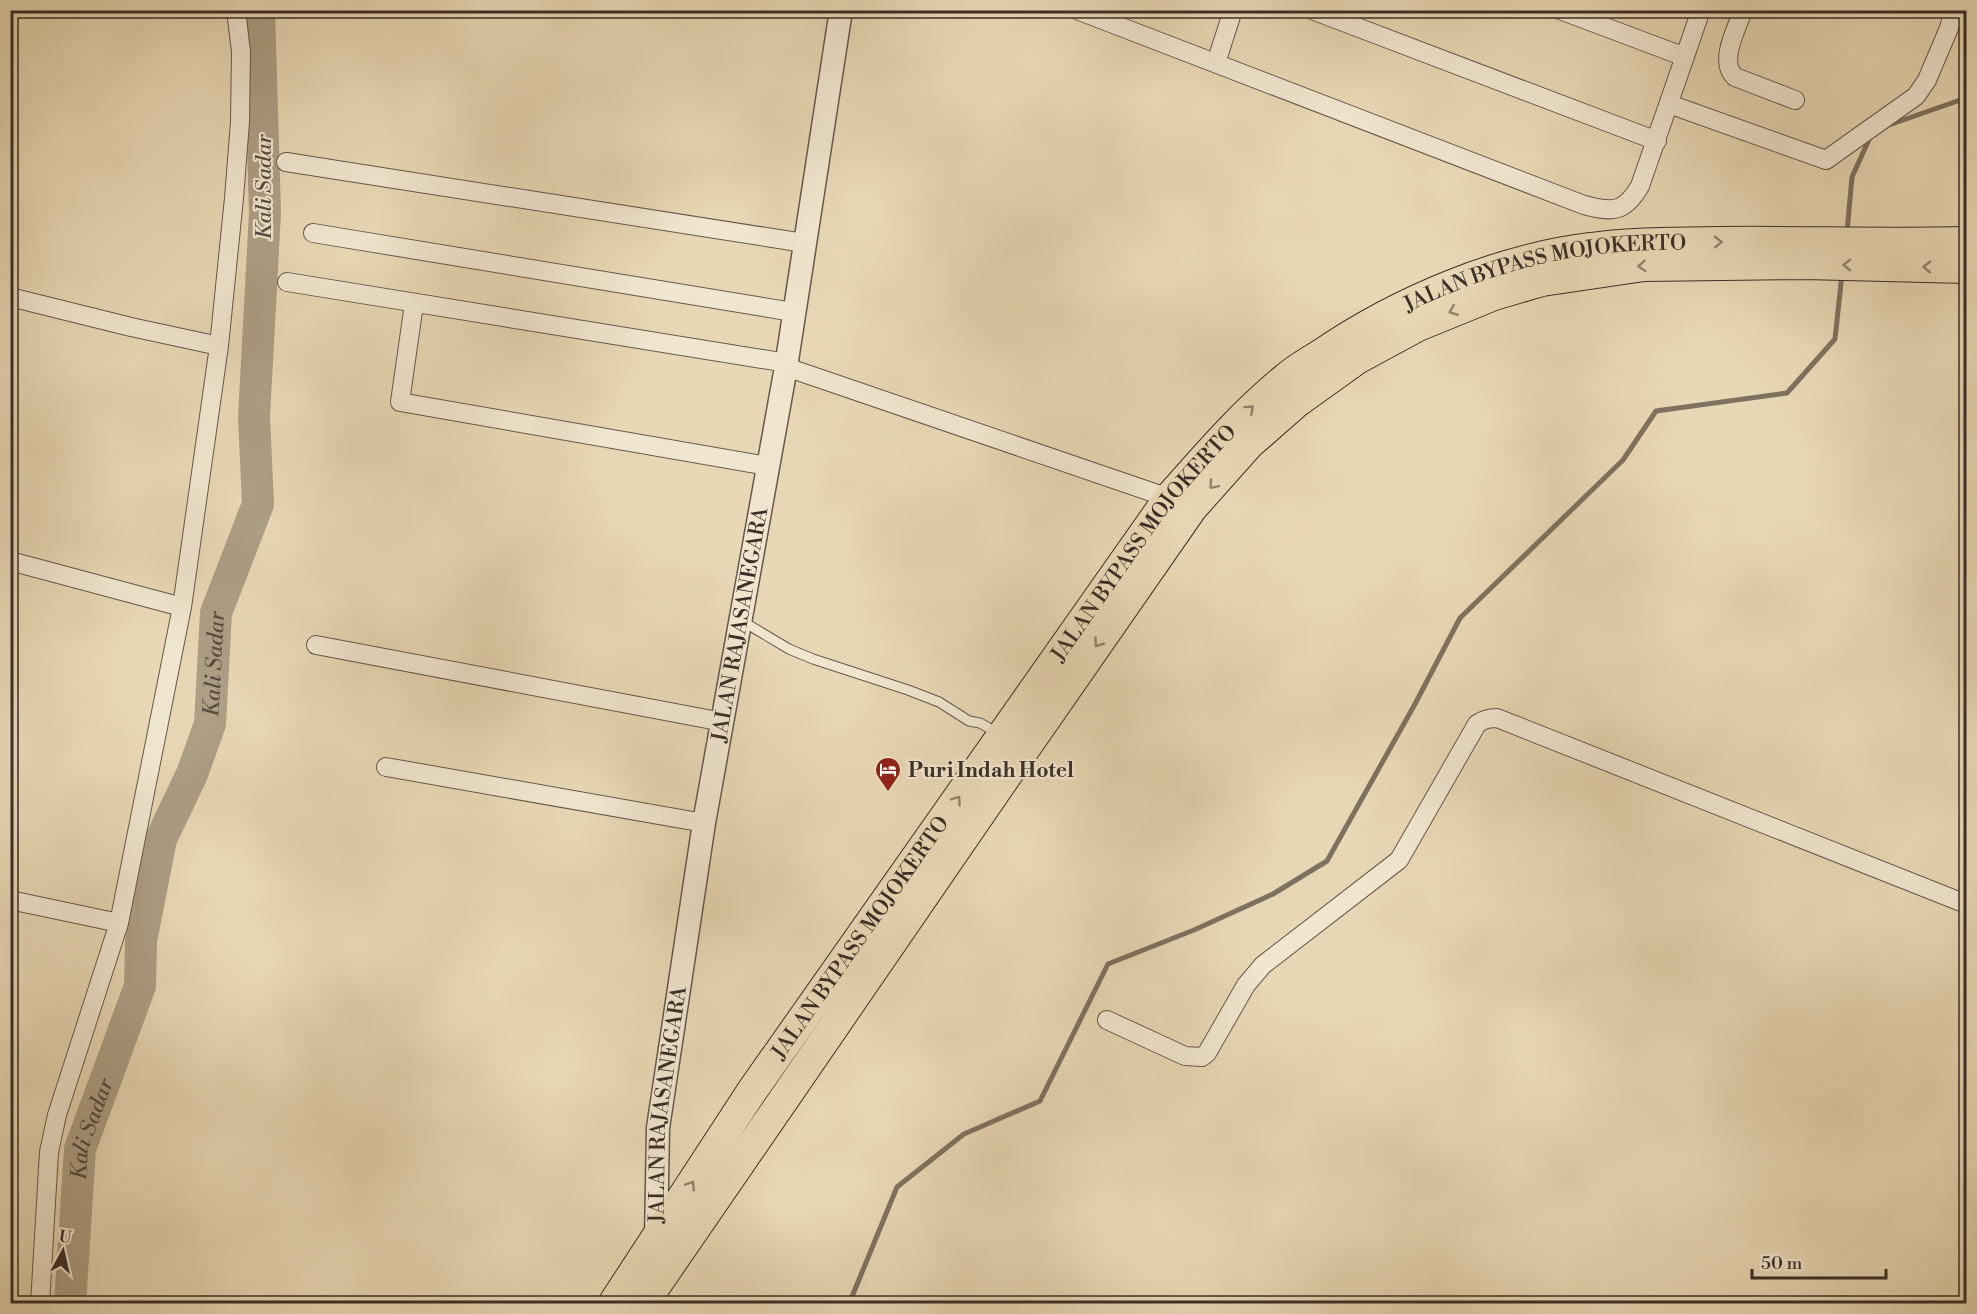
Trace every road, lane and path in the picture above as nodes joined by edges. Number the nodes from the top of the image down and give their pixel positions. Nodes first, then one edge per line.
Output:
1 (236, 10) edge
2 (841, 10) edge
3 (1077, 10) edge
4 (1233, 10) edge
5 (1312, 10) edge
6 (1560, 10) edge
7 (1701, 10) edge
8 (1743, 10) edge
9 (1954, 10) edge
10 (1685, 57) junction
11 (1216, 63) junction
12 (1795, 100) dead end
13 (1670, 104) junction
14 (1657, 141) junction
15 (286, 162) dead end
16 (313, 232) dead end
17 (1966, 242) edge
18 (804, 243) junction
19 (1808, 253) junction
20 (1888, 255) junction
21 (1966, 268) edge
22 (287, 282) dead end
23 (10, 297) edge
24 (414, 304) junction
25 (793, 312) junction
26 (219, 346) junction
27 (787, 365) junction
28 (768, 466) junction
29 (1169, 498) junction
30 (10, 561) edge
31 (182, 607) junction
32 (740, 620) junction
33 (316, 645) dead end
34 (723, 722) junction
35 (1003, 736) junction
36 (386, 767) dead end
37 (704, 823) junction
38 (10, 900) edge
39 (1966, 904) edge
40 (119, 923) junction
41 (1107, 1020) dead end
42 (656, 1239) junction
43 (661, 1278) junction
44 (621, 1303) edge
45 (40, 1304) edge

1 - 26 street
2 - 18 street, JALAN RAJASANEGARA
3 - 11 street
4 - 11 street
5 - 14 street
6 - 10 street
7 - 10 street
8 - 12 street
9 - 13 street
10 - 13 street
11 - 14 street
13 - 14 street
15 - 18 street
16 - 25 street
17 - 20 highway, JALAN BYPASS MOJOKERTO
18 - 25 street, JALAN RAJASANEGARA
19 - 20 highway, JALAN BYPASS MOJOKERTO
29 -> 19 highway, JALAN BYPASS MOJOKERTO
19 -> 43 highway, JALAN BYPASS MOJOKERTO
21 -> 20 highway, JALAN BYPASS MOJOKERTO
22 - 24 street
23 - 26 street
24 - 27 street
24 - 28 street
25 - 27 street, JALAN RAJASANEGARA
26 - 31 street
27 - 28 street, JALAN RAJASANEGARA
27 - 29 street
28 - 32 street, JALAN RAJASANEGARA
29 - 35 highway, JALAN BYPASS MOJOKERTO
30 - 31 street
31 - 40 street
32 - 34 street, JALAN RAJASANEGARA
32 - 35 lane
33 - 34 street
34 - 37 street, JALAN RAJASANEGARA
42 -> 35 highway, JALAN BYPASS MOJOKERTO
36 - 37 street
37 - 42 street, JALAN RAJASANEGARA
38 - 40 street
39 - 41 street
40 - 45 street
42 - 43 street, JALAN RAJASANEGARA
42 - 44 highway, JALAN BYPASS MOJOKERTO
43 - 44 highway, JALAN BYPASS MOJOKERTO

